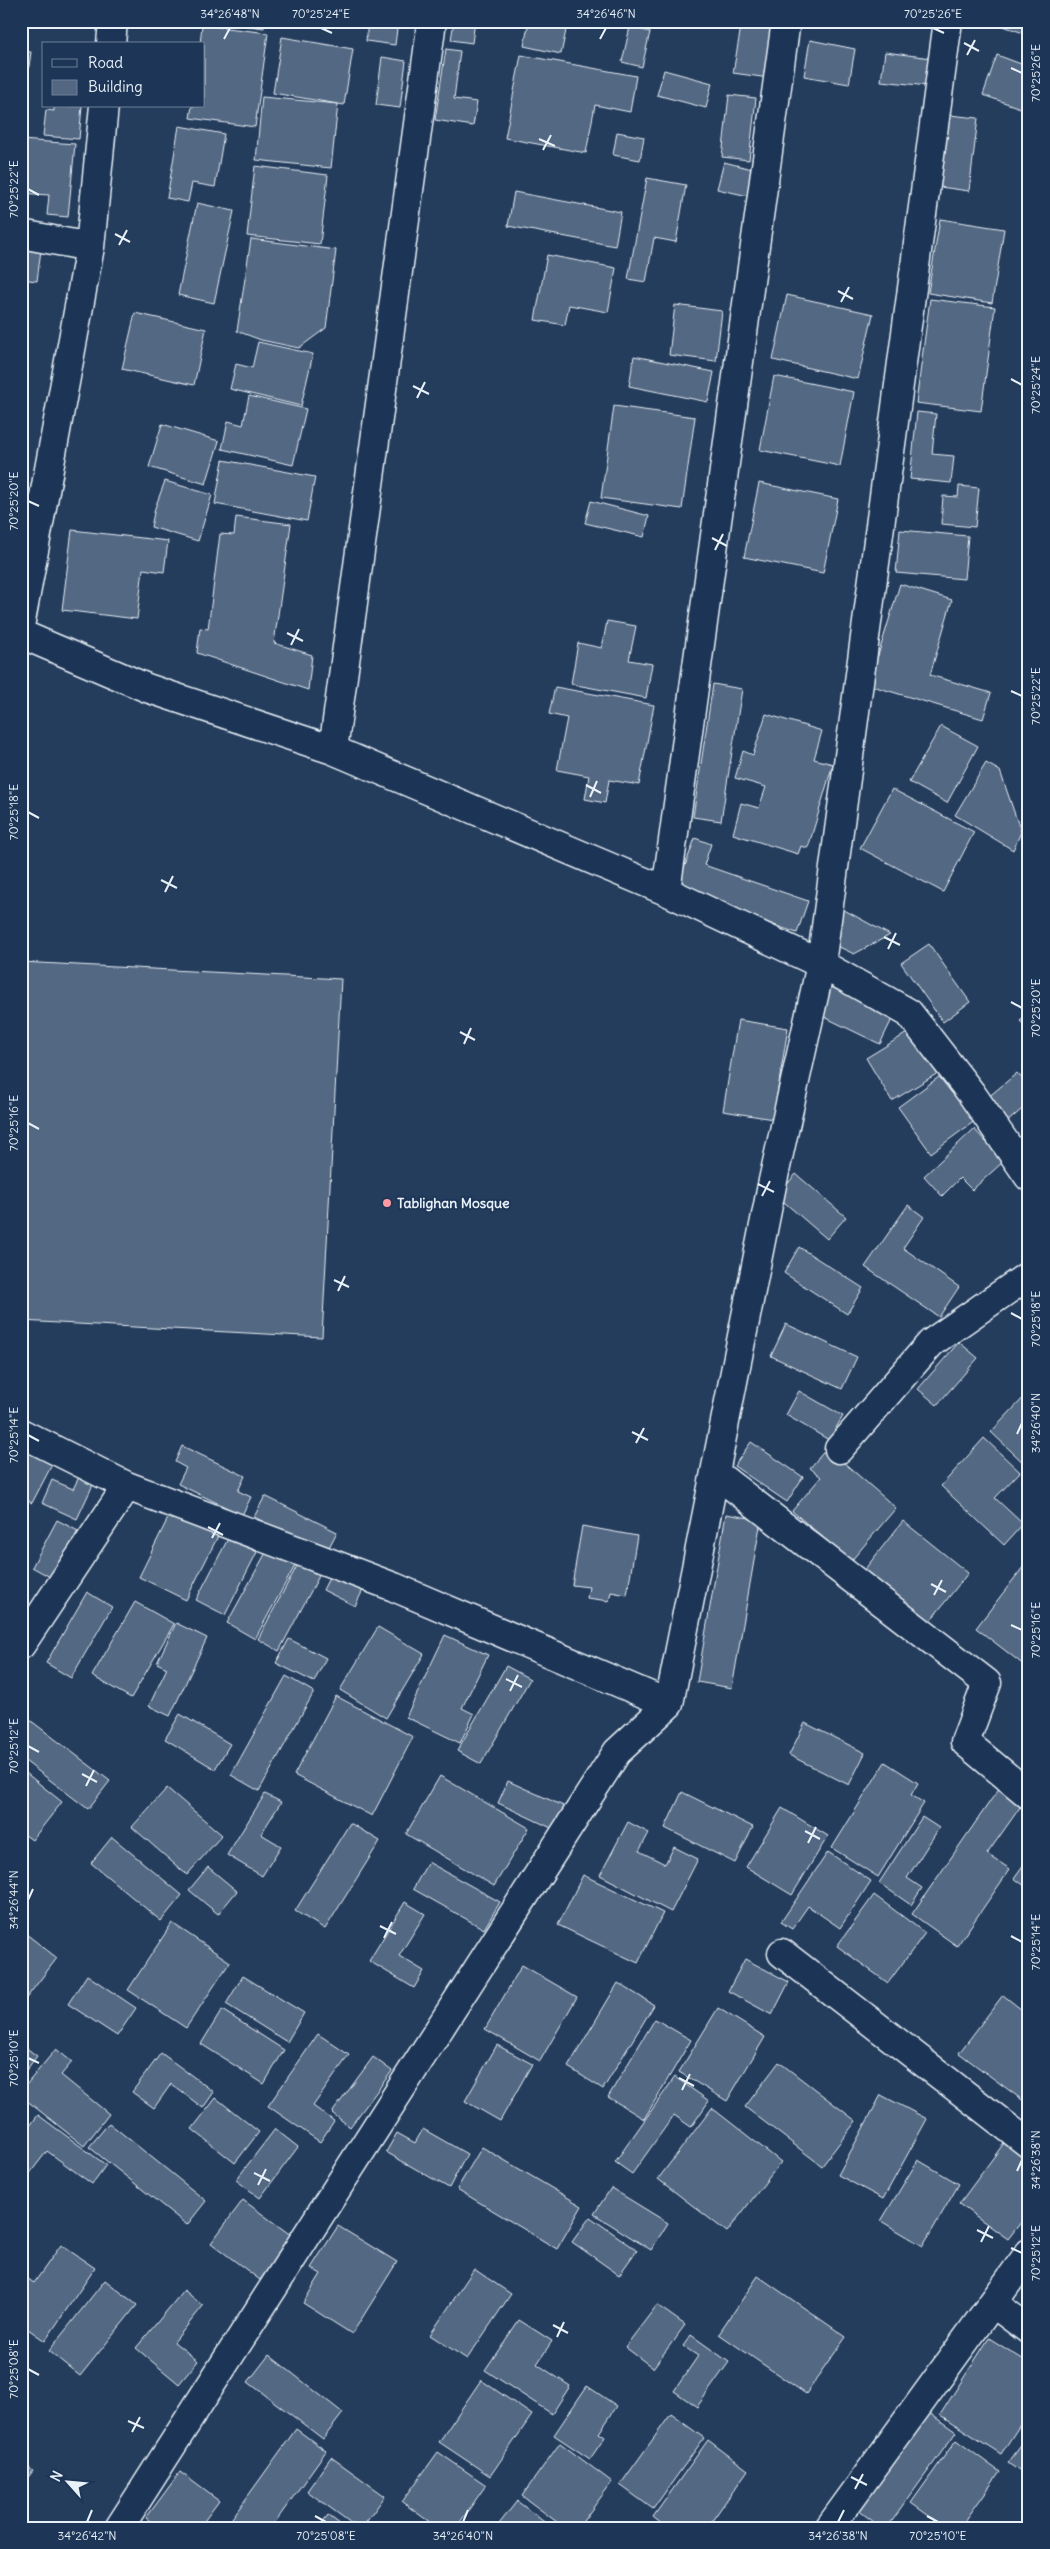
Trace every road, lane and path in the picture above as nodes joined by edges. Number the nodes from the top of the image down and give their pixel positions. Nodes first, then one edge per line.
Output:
1 (113, 21) edge
2 (432, 21) edge
3 (786, 21) edge
4 (948, 21) edge
5 (111, 42) edge
6 (104, 108) edge
7 (21, 234) edge
8 (90, 247) junction
9 (21, 621) edge
10 (21, 634) edge
11 (333, 750) junction
12 (666, 891) junction
13 (821, 964) junction
14 (1029, 1176) edge
15 (1029, 1275) edge
16 (21, 1433) edge
17 (839, 1449) dead end
18 (715, 1473) junction
19 (127, 1486) junction
20 (21, 1645) edge
21 (668, 1704) junction
22 (1029, 1795) edge
23 (782, 1953) dead end
24 (1029, 2144) edge
25 (1029, 2253) edge
26 (993, 2302) junction
27 (1029, 2330) edge
28 (128, 2525) edge
29 (829, 2528) edge

1 - 5 street
2 - 11 street
3 - 12 street
4 - 13 street
6 - 8 street
7 - 8 street
8 - 9 street
10 - 11 street
11 - 12 street
12 - 13 street
13 - 14 street
13 - 18 street
15 - 17 street
16 - 19 street
18 - 21 street
18 - 22 street
19 - 20 street
19 - 21 street
21 - 28 street
23 - 24 street
25 - 26 street
26 - 27 street
26 - 29 street

